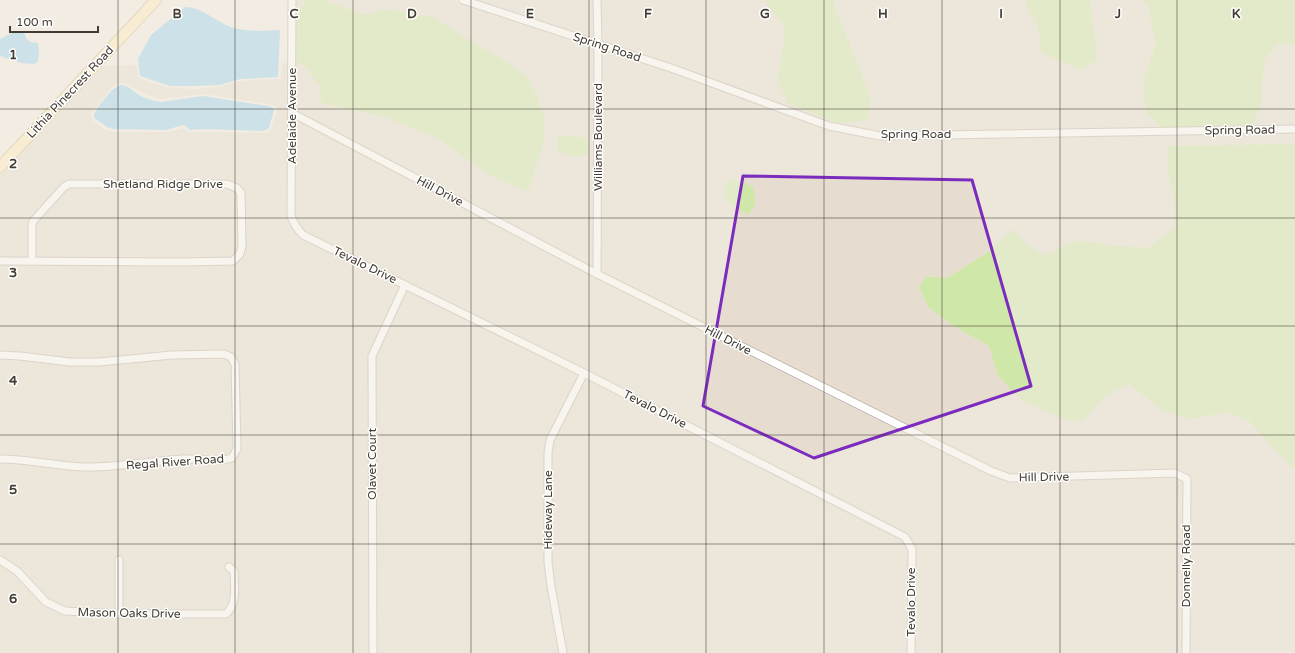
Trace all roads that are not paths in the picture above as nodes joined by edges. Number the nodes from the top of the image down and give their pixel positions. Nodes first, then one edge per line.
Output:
1 (156, 0) edge
2 (292, 0) edge
3 (463, 0) edge
4 (597, 0) edge
5 (598, 44) junction
6 (292, 113) junction
7 (1295, 129) edge
8 (0, 167) edge
9 (298, 231) joint
10 (0, 261) edge
11 (32, 261) junction
12 (597, 274) junction
13 (405, 285) junction
14 (0, 355) edge
15 (584, 373) junction
16 (0, 459) edge
17 (1187, 479) joint
18 (0, 560) edge
19 (119, 560) dead end
20 (229, 567) dead end
21 (119, 614) junction
22 (373, 651) dead end
23 (563, 653) edge
24 (911, 653) edge
25 (1186, 653) edge

1 - 8 main road, Lithia Pinecrest Road
2 - 6 street, Adelaide Avenue
3 - 5 street, Spring Road
4 - 5 street, Williams Boulevard
5 - 7 street, Spring Road
5 - 12 street, Williams Boulevard
6 - 9 street, Adelaide Avenue
6 - 12 street, Hill Drive
9 - 13 street, Tevalo Drive
10 - 11 street, Shetland Ridge Drive
11 - 11 street, Shetland Ridge Drive
12 - 17 street, Hill Drive
13 - 15 street, Tevalo Drive
13 - 22 street, Olavet Court
14 - 16 street, Regal River Road
15 - 23 street, Hideway Lane
15 - 24 street, Tevalo Drive
17 - 25 street, Donnelly Road
18 - 21 street, Mason Oaks Drive
19 - 21 street
20 - 21 street, Mason Oaks Drive

